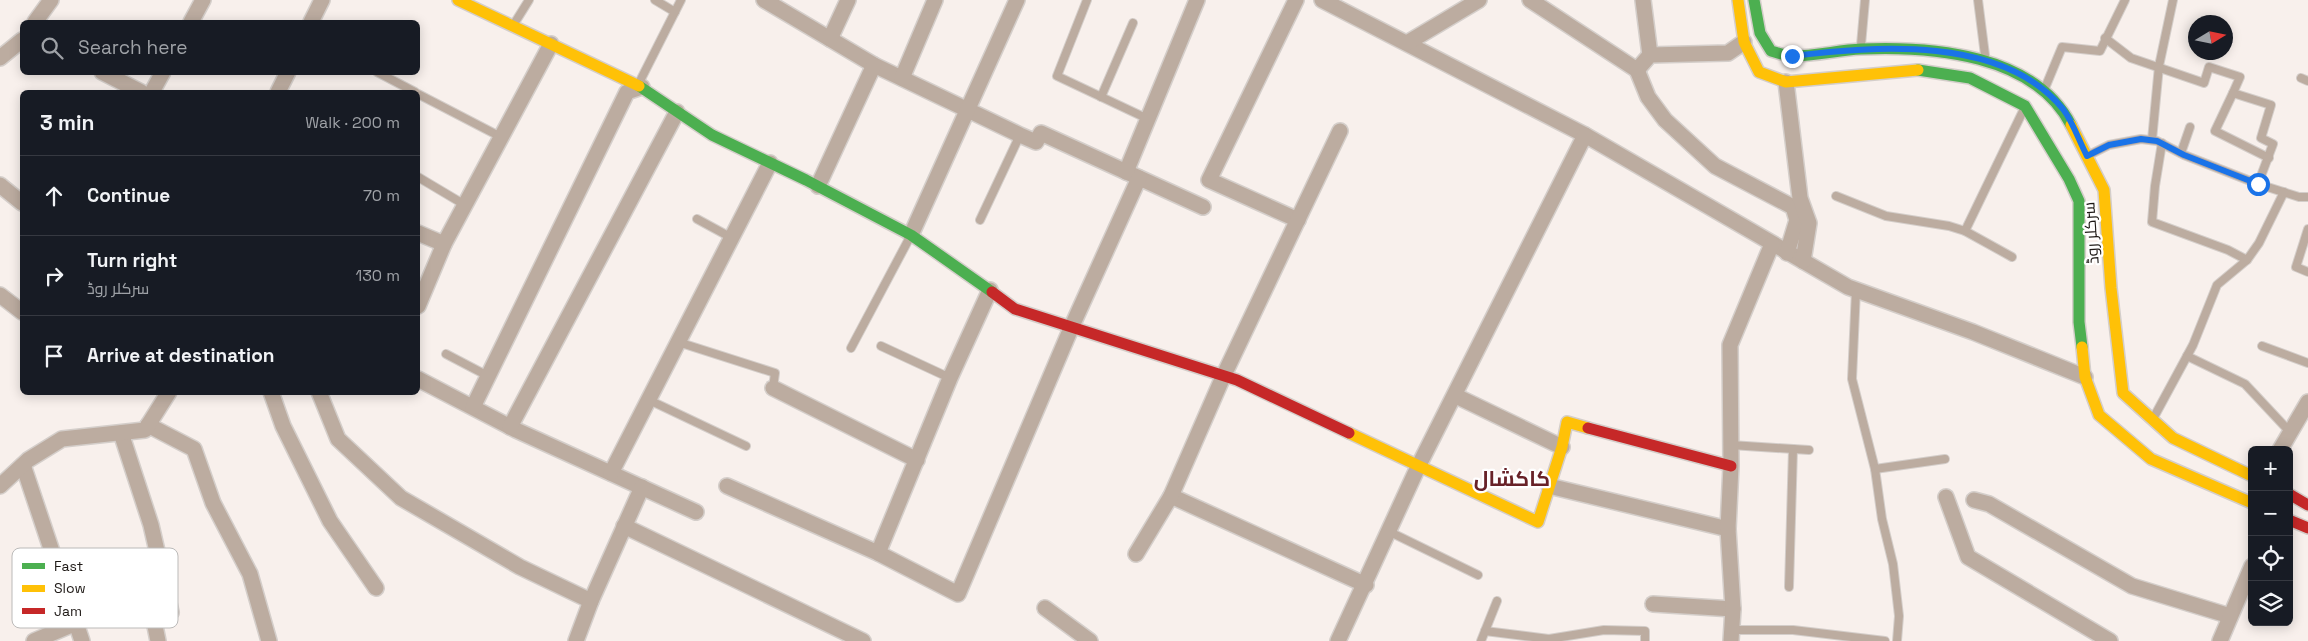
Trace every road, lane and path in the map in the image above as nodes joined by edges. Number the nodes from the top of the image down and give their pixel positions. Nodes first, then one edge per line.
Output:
1 (51, 0) edge
2 (203, 0) edge
3 (322, 0) edge
4 (458, 0) edge
5 (529, 0) edge
6 (655, 0) edge
7 (681, 0) edge
8 (764, 0) edge
9 (848, 0) edge
10 (935, 0) edge
11 (1017, 0) edge
12 (1087, 0) edge
13 (1198, 0) edge
14 (1296, 0) edge
15 (1322, 0) edge
16 (1479, 0) edge
17 (1530, 0) edge
18 (1643, 0) edge
19 (1738, 0) edge
20 (1754, 0) edge
21 (1865, 0) edge
22 (1978, 0) edge
23 (2126, 0) edge
24 (2173, 0) edge
25 (675, 12) junction
26 (36, 20) edge
27 (192, 20) edge
28 (312, 20) edge
29 (1132, 23) dead end
30 (513, 26) junction
31 (1760, 33) junction
32 (2105, 38) junction
33 (830, 39) junction
34 (20, 42) edge
35 (1744, 42) junction
36 (1407, 43) junction
37 (551, 44) junction
38 (1861, 50) junction
39 (1650, 54) junction
40 (0, 58) edge
41 (1985, 59) junction
42 (874, 66) junction
43 (2159, 66) junction
44 (1637, 70) junction
45 (108, 75) edge
46 (161, 75) edge
47 (286, 75) edge
48 (383, 75) edge
49 (902, 78) junction
50 (1786, 82) junction
51 (640, 86) junction
52 (137, 90) edge
53 (153, 90) edge
54 (279, 90) edge
55 (410, 90) edge
56 (2044, 90) junction
57 (2233, 93) junction
58 (420, 95) edge
59 (1102, 97) junction
60 (2025, 106) junction
61 (968, 110) junction
62 (678, 112) junction
63 (1148, 119) junction
64 (2190, 127) dead end
65 (1340, 131) dead end
66 (1020, 135) junction
67 (1585, 135) junction
68 (501, 137) junction
69 (2152, 140) junction
70 (2162, 144) junction
71 (2181, 153) junction
72 (2087, 156) junction
73 (2269, 158) junction
74 (770, 163) junction
75 (1133, 175) junction
76 (420, 178) edge
77 (2258, 184) junction
78 (0, 185) edge
79 (818, 186) junction
80 (2284, 192) junction
81 (2092, 195) junction
82 (1836, 196) dead end
83 (2308, 197) edge
84 (20, 201) edge
85 (465, 205) junction
86 (1202, 207) dead end
87 (697, 219) dead end
88 (980, 220) dead end
89 (1298, 220) junction
90 (2308, 229) edge
91 (1965, 230) junction
92 (420, 234) edge
93 (911, 235) junction
94 (732, 238) junction
95 (444, 244) junction
96 (1772, 244) junction
97 (1787, 252) junction
98 (2012, 257) dead end
99 (2247, 260) junction
100 (1803, 262) junction
101 (2308, 272) edge
102 (990, 290) junction
103 (1856, 290) junction
104 (0, 295) edge
105 (420, 301) edge
106 (20, 310) edge
107 (1072, 326) junction
108 (678, 342) junction
109 (881, 346) dead end
110 (2262, 346) dead end
111 (850, 348) dead end
112 (446, 354) dead end
113 (2187, 356) junction
114 (2308, 363) edge
115 (488, 376) junction
116 (1223, 377) junction
117 (2085, 377) junction
118 (950, 378) junction
119 (420, 380) edge
120 (773, 388) joint
121 (167, 395) edge
122 (272, 395) edge
123 (320, 395) edge
124 (1456, 396) junction
125 (649, 400) junction
126 (2308, 402) edge
127 (473, 407) junction
128 (2152, 419) junction
129 (148, 426) junction
130 (510, 427) junction
131 (2290, 432) junction
132 (121, 433) junction
133 (1731, 445) junction
134 (746, 446) dead end
135 (2282, 446) edge
136 (1562, 447) junction
137 (1793, 449) junction
138 (1809, 450) dead end
139 (1945, 459) dead end
140 (917, 460) junction
141 (23, 465) junction
142 (1731, 466) junction
143 (1418, 467) junction
144 (1875, 469) junction
145 (611, 473) junction
146 (2248, 474) edge
147 (0, 486) edge
148 (727, 486) dead end
149 (1549, 486) junction
150 (642, 487) junction
151 (1171, 496) junction
152 (2293, 496) edge
153 (1946, 497) dead end
154 (1974, 500) dead end
155 (2248, 501) edge
156 (2308, 505) edge
157 (696, 512) dead end
158 (2293, 522) edge
159 (624, 526) junction
160 (2308, 528) edge
161 (1728, 529) junction
162 (1390, 532) junction
163 (51, 548) edge
164 (156, 548) edge
165 (878, 553) junction
166 (1136, 554) dead end
167 (1478, 575) dead end
168 (2248, 575) edge
169 (1366, 585) junction
170 (1788, 586) dead end
171 (376, 588) dead end
172 (591, 601) junction
173 (1497, 601) dead end
174 (1653, 604) dead end
175 (1045, 608) dead end
176 (1733, 609) junction
177 (2230, 616) junction
178 (64, 628) edge
179 (78, 628) edge
180 (155, 628) edge
181 (1485, 631) junction
182 (1731, 636) edge
183 (1552, 640) edge
184 (34, 641) edge
185 (82, 641) edge
186 (158, 641) edge
187 (268, 641) edge
188 (576, 641) edge
189 (863, 641) edge
190 (1090, 641) edge
191 (1338, 641) edge
192 (1481, 641) edge
193 (1645, 641) edge
194 (1885, 641) edge
195 (1897, 641) edge
196 (2110, 641) edge
197 (2220, 641) edge

1 - 26 street
2 - 27 street
3 - 28 street
4 - 30 main road
5 - 30 lane
6 - 25 lane
7 - 25 lane
8 - 33 street
9 - 33 street
10 - 49 street
11 - 61 street
12 - 59 lane
13 - 63 street
14 - 89 street
15 - 36 street
16 - 36 street
17 - 44 street
18 - 39 street
19 - 35 main road
20 - 31 main road, سرکلر روڈ
21 - 38 lane
22 - 41 lane
23 - 32 lane
24 - 43 lane
25 - 51 lane
29 - 59 lane
30 - 37 main road
31 - 35 main road
31 - 38 main road, سرکلر روڈ
32 - 43 lane
32 - 56 lane
33 - 42 street
34 - 40 street
35 - 39 street
35 - 50 main road
36 - 67 street
37 - 51 main road
37 - 68 street
38 - 41 main road, سرکلر روڈ
39 - 44 street
41 - 56 main road, سرکلر روڈ
42 - 49 street
42 - 79 street
43 - 57 lane
43 - 69 lane
44 - 97 street
45 - 52 street
46 - 53 street
47 - 54 street
48 - 55 lane
49 - 61 street
50 - 60 main road
50 - 100 street
51 - 62 main road
51 - 115 street
56 - 72 main road, سرکلر روڈ
57 - 73 lane
57 - 73 lane
58 - 68 lane
59 - 63 lane
60 - 81 main road
60 - 91 lane
61 - 66 street
61 - 93 street
62 - 74 main road
62 - 130 street
63 - 75 street
64 - 71 lane
65 - 89 street
66 - 75 street
66 - 88 lane
67 - 96 street
67 - 124 street
68 - 85 street
69 - 70 lane
69 - 72 lane
70 - 71 lane
70 - 99 lane
71 - 77 lane
72 - 81 main road, سرکلر روڈ
73 - 77 lane
74 - 79 main road
74 - 94 street
75 - 86 street
75 - 107 street
76 - 85 lane
77 - 80 lane
78 - 84 street
79 - 93 main road
80 - 83 lane
80 - 99 lane
81 - 117 main road
81 - 128 main road, سرکلر روڈ
82 - 91 lane
85 - 95 street
87 - 94 lane
89 - 116 street
90 - 101 lane
91 - 98 lane
92 - 95 street
93 - 102 main road
93 - 111 lane
94 - 108 street
95 - 105 street
96 - 97 street
96 - 133 street
97 - 100 street
99 - 113 lane
100 - 103 street
102 - 107 main road
102 - 118 street
103 - 117 street
103 - 144 lane
104 - 106 street
107 - 116 main road
107 - 165 street
108 - 120 lane
108 - 125 street
109 - 118 lane
110 - 114 lane
112 - 115 lane
113 - 128 lane
113 - 131 lane
115 - 127 street
116 - 143 main road
116 - 151 street
117 - 155 main road
118 - 140 street
119 - 127 street
120 - 140 street
121 - 129 street
122 - 171 street
123 - 172 street
124 - 136 street
124 - 143 street
125 - 134 lane
125 - 145 street
126 - 131 street
127 - 130 street
128 - 146 main road, سرکلر روڈ
129 - 132 street
129 - 187 street
130 - 145 street
131 - 135 street
132 - 141 street
132 - 164 street
133 - 137 lane
133 - 142 street
136 - 142 main road
136 - 149 main road
137 - 138 lane
137 - 170 lane
139 - 144 lane
140 - 165 street
141 - 147 street
141 - 163 street
142 - 161 street
143 - 149 main road
143 - 162 street
144 - 195 lane
145 - 150 street
148 - 165 street
149 - 161 street
150 - 157 street
150 - 159 street
151 - 166 street
151 - 169 street
152 - 156 main road
153 - 196 street
154 - 177 street
158 - 160 main road
159 - 172 street
159 - 189 street
161 - 176 street
162 - 167 lane
162 - 169 street
168 - 177 street
169 - 191 street
172 - 188 street
173 - 181 lane
174 - 176 street
175 - 190 street
176 - 182 street
177 - 197 street
178 - 184 street
179 - 185 street
180 - 186 street
181 - 183 lane
181 - 192 lane
182 - 194 lane
183 - 193 lane

